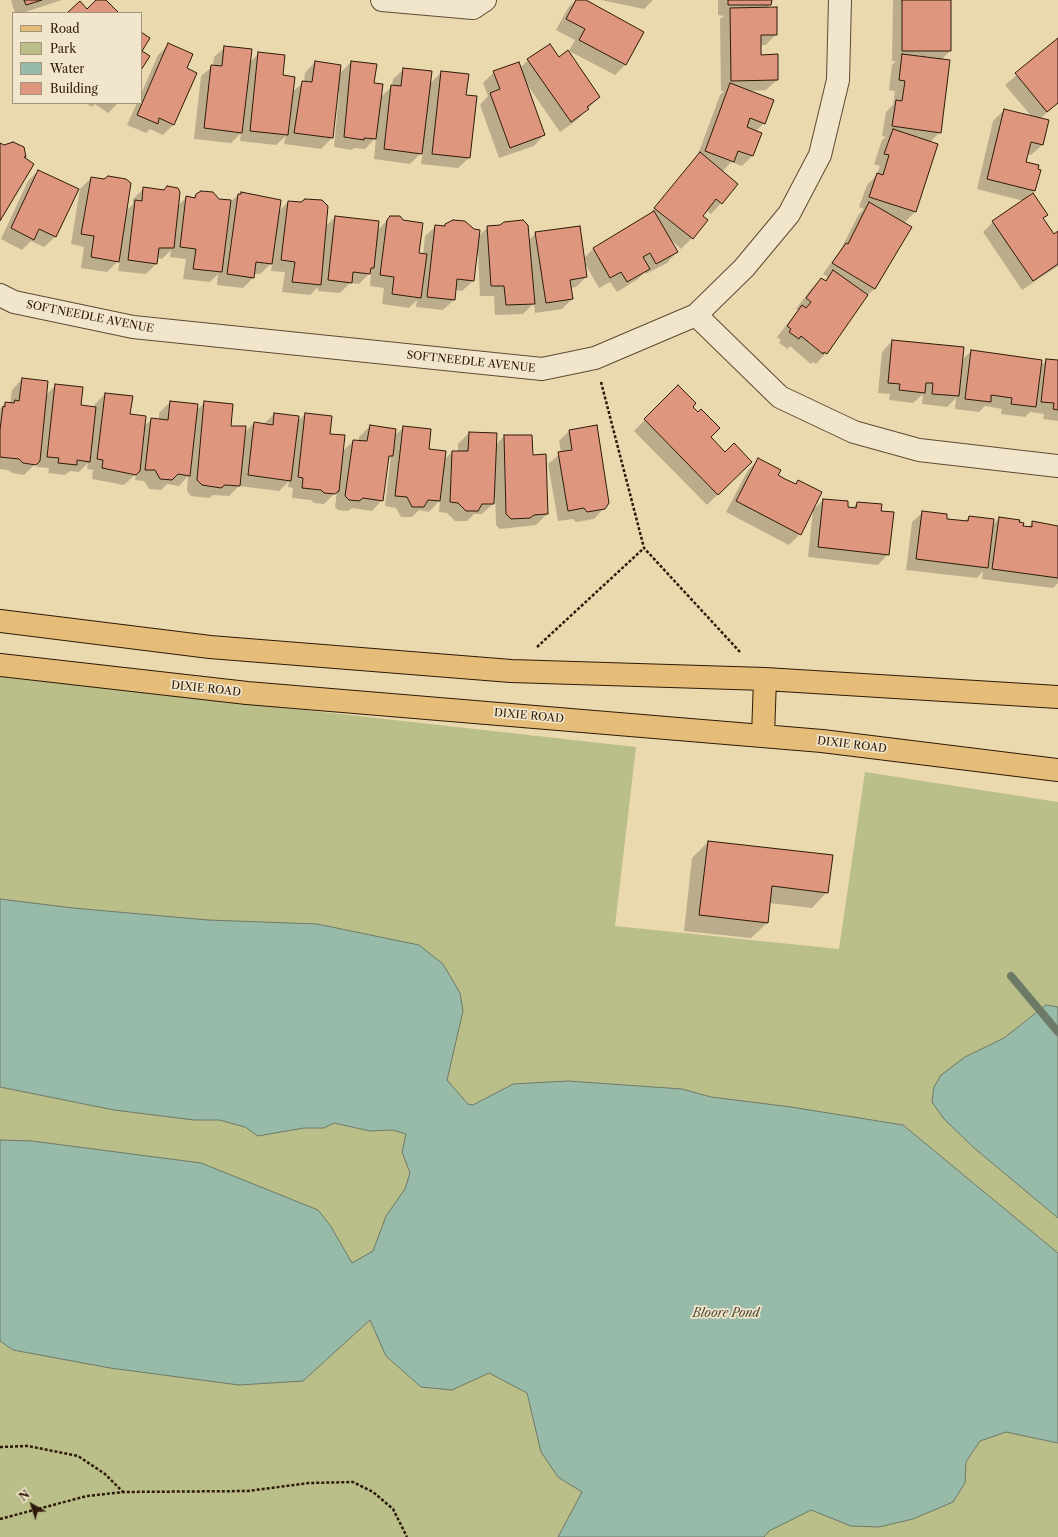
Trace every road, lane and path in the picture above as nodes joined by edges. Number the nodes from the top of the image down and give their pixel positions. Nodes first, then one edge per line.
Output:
1 (382, 0) edge
2 (485, 0) edge
3 (840, 0) edge
4 (0, 295) edge
5 (696, 315) junction
6 (595, 358) junction
7 (1058, 466) edge
8 (644, 548) junction
9 (0, 621) edge
10 (0, 665) edge
11 (511, 672) junction
12 (765, 679) junction
13 (1058, 697) edge
14 (762, 736) junction
15 (1058, 770) edge
16 (0, 1447) edge
17 (124, 1492) junction
18 (0, 1520) edge
19 (407, 1537) edge

1 - 2 street
3 - 5 street, SOFTNEEDLE AVENUE
4 - 6 street, SOFTNEEDLE AVENUE
5 - 6 street, SOFTNEEDLE AVENUE
5 - 7 street
6 - 8 path
8 - 11 path
8 - 12 path
9 - 11 main road
10 - 14 main road, DIXIE ROAD
11 - 12 main road
12 - 13 main road
12 - 14 main road
14 - 15 main road, DIXIE ROAD
16 - 17 path
17 - 18 path
17 - 19 path

